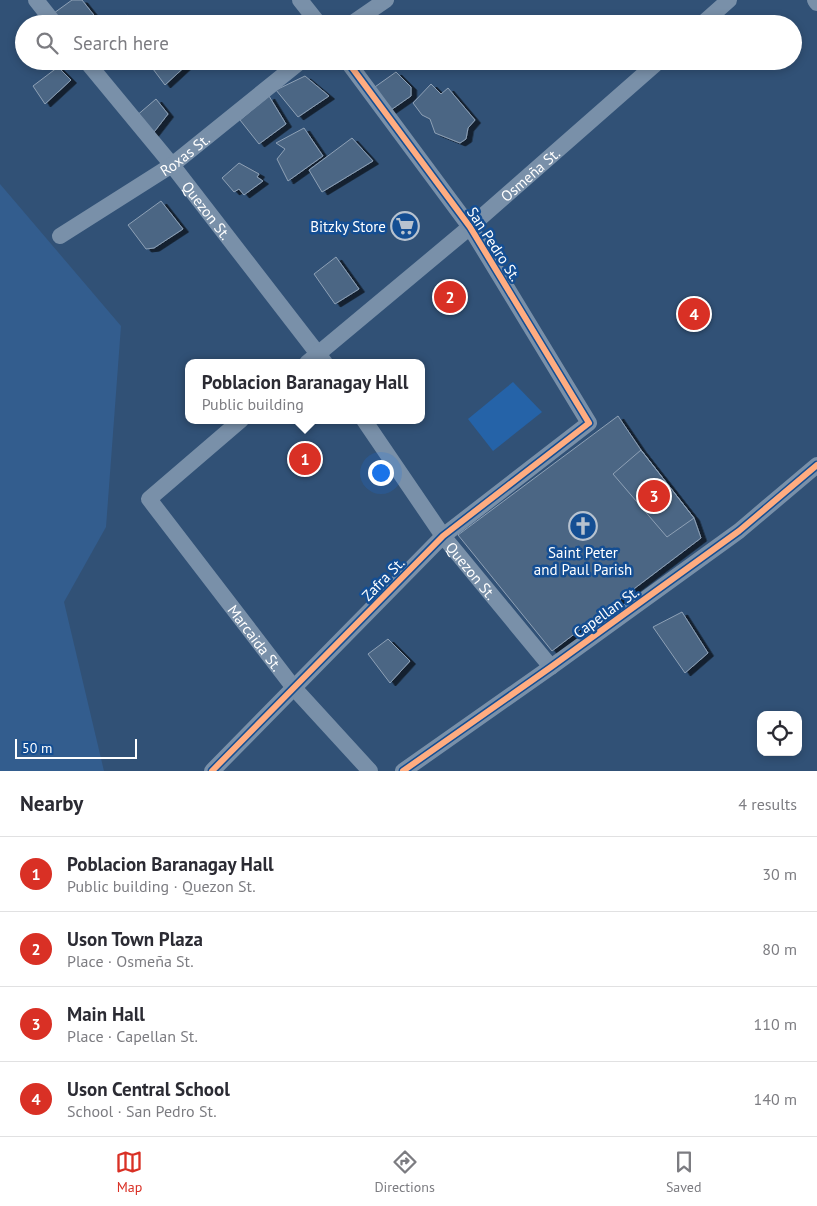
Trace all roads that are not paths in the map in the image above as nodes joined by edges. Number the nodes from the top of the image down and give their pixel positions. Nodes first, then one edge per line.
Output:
1 (36, 0) edge
2 (300, 0) edge
3 (386, 0) edge
4 (729, 0) edge
5 (48, 15) edge
6 (312, 15) edge
7 (364, 15) edge
8 (712, 15) edge
9 (93, 70) edge
10 (289, 70) edge
11 (354, 70) edge
12 (649, 70) edge
13 (172, 165) junction
14 (470, 227) junction
15 (60, 236) dead end
16 (316, 359) edge
17 (318, 359) edge
18 (590, 423) joint
19 (235, 424) edge
20 (367, 424) edge
21 (817, 466) edge
22 (443, 536) junction
23 (551, 667) junction
24 (294, 688) junction
25 (212, 771) edge
26 (370, 771) edge
27 (403, 771) edge

1 - 5 street
2 - 6 street
3 - 7 street
4 - 8 street
9 - 13 street, Quezon St.
10 - 13 street, Roxas St.
11 - 14 street, San Pedro St.
12 - 14 street, Osmeña St.
13 - 15 street, Roxas St.
13 - 16 street, Quezon St.
14 - 17 street, Osmeña St.
14 - 18 street, San Pedro St.
18 - 22 street, Zafra St.
19 - 24 street, Marcaida St.
20 - 22 street, Quezon St.
21 - 23 street, Capellan St.
22 - 23 street, Quezon St.
22 - 24 street, Zafra St.
23 - 27 street, Capellan St.
24 - 25 street, Zafra St.
24 - 26 street, Marcaida St.

